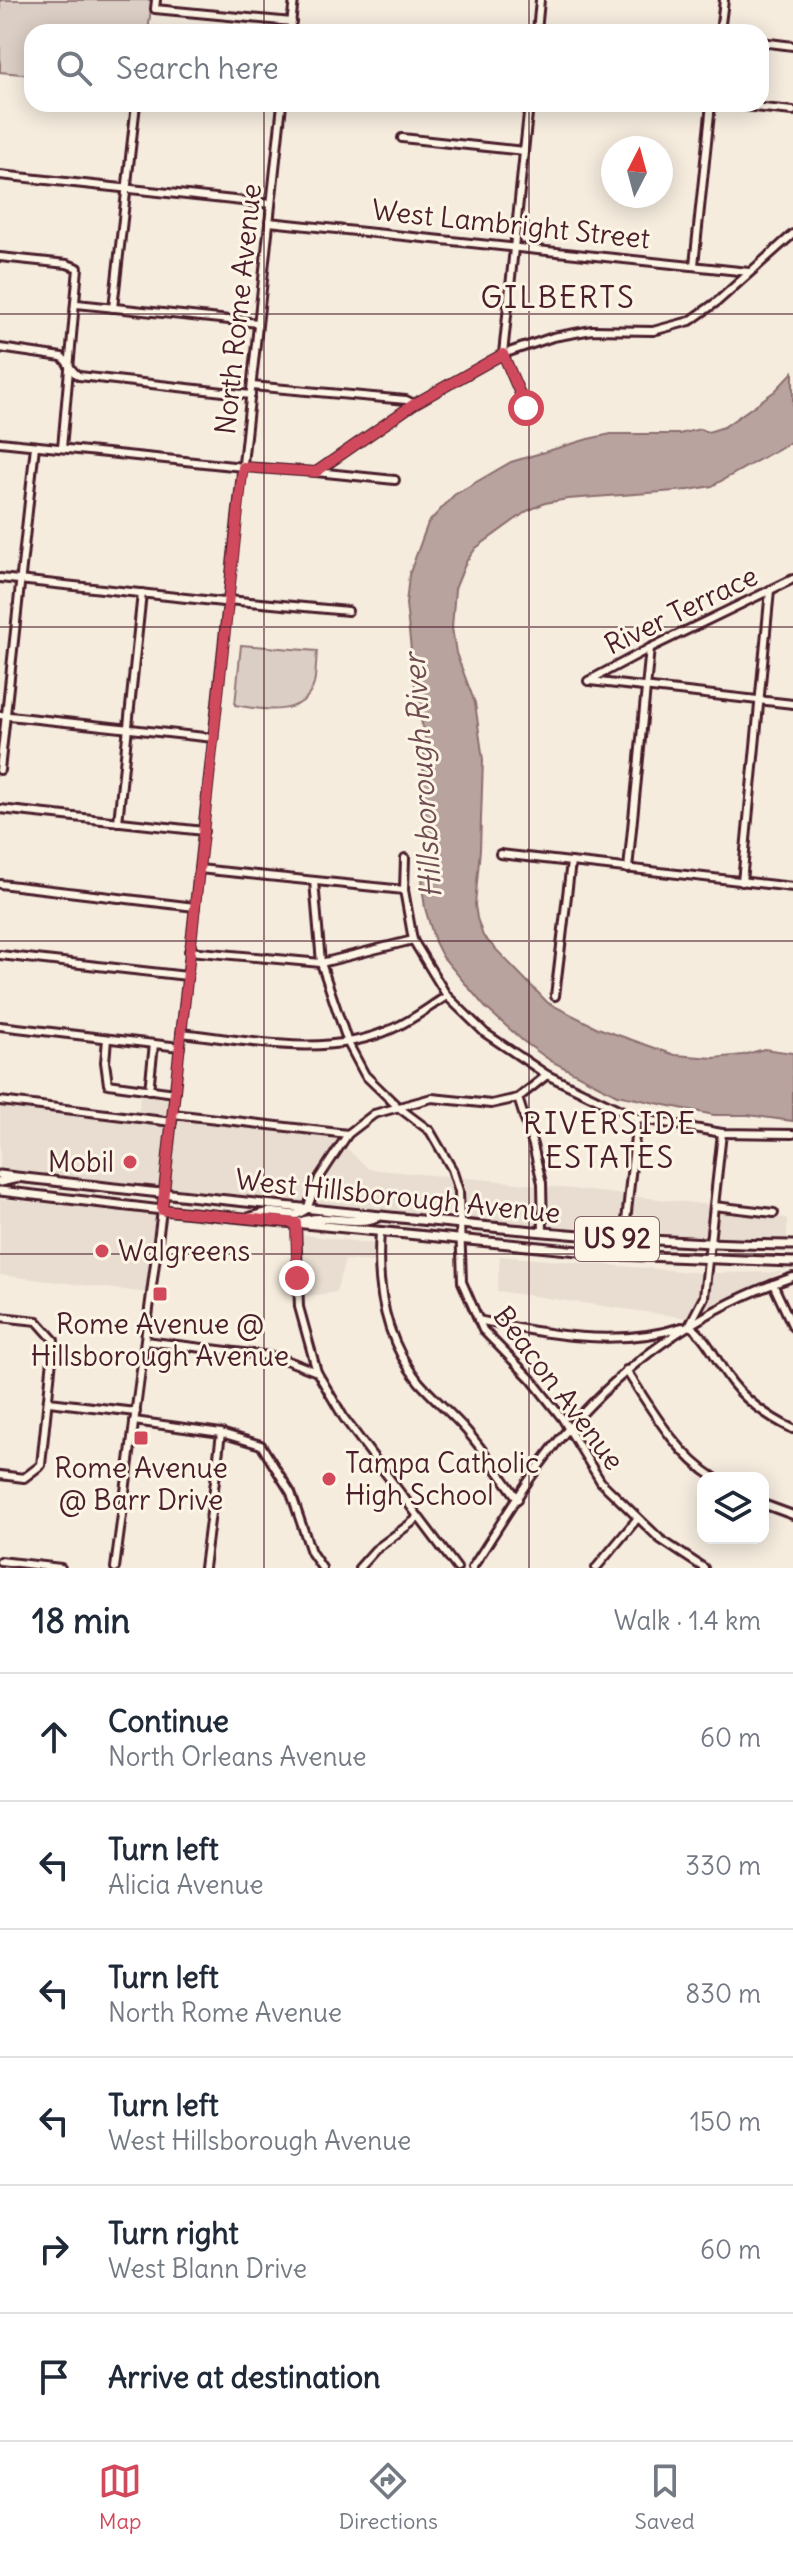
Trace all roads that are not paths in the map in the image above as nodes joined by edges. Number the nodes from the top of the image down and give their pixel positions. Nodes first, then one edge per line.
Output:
1 (156, 0) edge
2 (294, 0) edge
3 (540, 0) edge
4 (724, 0) edge
5 (292, 22) joint
6 (538, 24) edge
7 (721, 24) edge
8 (769, 43) edge
9 (793, 46) edge
10 (769, 109) edge
11 (793, 111) edge
12 (135, 112) edge
13 (281, 112) edge
14 (528, 112) edge
15 (710, 112) edge
16 (402, 138) dead end
17 (524, 151) junction
18 (0, 175) edge
19 (126, 188) junction
20 (271, 204) junction
21 (269, 222) junction
22 (793, 234) edge
23 (513, 245) junction
24 (0, 257) edge
25 (694, 265) junction
26 (749, 272) junction
27 (77, 304) junction
28 (113, 308) junction
29 (258, 323) junction
30 (0, 348) edge
31 (503, 354) junction
32 (69, 363) junction
33 (252, 386) junction
34 (251, 395) junction
35 (414, 404) junction
36 (526, 408) dead end
37 (0, 442) edge
38 (35, 446) junction
39 (62, 448) junction
40 (243, 467) junction
41 (316, 472) junction
42 (395, 480) dead end
43 (0, 578) edge
44 (793, 579) edge
45 (20, 580) junction
46 (770, 590) junction
47 (142, 593) junction
48 (228, 600) junction
49 (348, 611) dead end
50 (650, 648) junction
51 (646, 688) junction
52 (760, 700) junction
53 (793, 704) edge
54 (3, 716) edge
55 (127, 729) junction
56 (214, 738) junction
57 (0, 770) edge
58 (0, 809) edge
59 (118, 822) junction
60 (204, 831) junction
61 (500, 854) dead end
62 (405, 858) dead end
63 (571, 862) junction
64 (199, 869) junction
65 (628, 869) junction
66 (314, 881) junction
67 (742, 882) junction
68 (0, 884) edge
69 (793, 887) edge
70 (404, 890) junction
71 (195, 907) junction
72 (413, 940) junction
73 (189, 951) junction
74 (0, 955) edge
75 (321, 963) junction
76 (187, 976) junction
77 (447, 996) junction
78 (555, 996) dead end
79 (0, 1026) edge
80 (181, 1033) junction
81 (107, 1039) junction
82 (348, 1043) junction
83 (154, 1044) junction
84 (180, 1047) junction
85 (547, 1075) junction
86 (149, 1090) junction
87 (175, 1093) junction
88 (518, 1098) junction
89 (0, 1101) edge
90 (398, 1107) junction
91 (172, 1118) junction
92 (637, 1118) junction
93 (722, 1133) junction
94 (348, 1134) junction
95 (793, 1134) edge
96 (0, 1175) edge
97 (20, 1177) junction
98 (0, 1182) edge
99 (0, 1191) edge
100 (163, 1195) junction
101 (714, 1206) junction
102 (307, 1209) junction
103 (162, 1210) junction
104 (774, 1213) dead end
105 (380, 1216) junction
106 (245, 1218) junction
107 (296, 1223) junction
108 (460, 1224) junction
109 (380, 1232) junction
110 (543, 1232) junction
111 (459, 1240) junction
112 (624, 1240) junction
113 (709, 1245) junction
114 (793, 1245) edge
115 (708, 1261) junction
116 (793, 1262) edge
117 (793, 1277) edge
118 (773, 1284) junction
119 (0, 1317) edge
120 (478, 1320) junction
121 (689, 1325) junction
122 (793, 1327) edge
123 (145, 1341) junction
124 (626, 1370) junction
125 (317, 1372) junction
126 (49, 1402) junction
127 (136, 1412) junction
128 (134, 1421) junction
129 (568, 1429) junction
130 (793, 1429) edge
131 (221, 1433) junction
132 (708, 1472) edge
133 (0, 1475) edge
134 (518, 1499) junction
135 (769, 1506) edge
136 (793, 1515) edge
137 (418, 1518) junction
138 (637, 1519) junction
139 (0, 1561) edge
140 (61, 1568) edge
141 (115, 1568) edge
142 (204, 1568) edge
143 (322, 1568) edge
144 (359, 1568) edge
145 (457, 1568) edge
146 (472, 1568) edge
147 (596, 1568) edge
148 (704, 1568) edge

1 - 5 street
2 - 5 street
3 - 6 street
4 - 7 street
8 - 9 street
10 - 11 street
12 - 19 street
13 - 20 street, North Rome Avenue
14 - 17 street
15 - 25 street
16 - 17 street
17 - 23 street
18 - 19 street
19 - 20 street
19 - 28 street
20 - 21 street, North Rome Avenue
21 - 23 street, West Lambright Street
21 - 29 street, North Rome Avenue
22 - 26 street
23 - 25 street, West Lambright Street
23 - 31 street
24 - 27 street
25 - 26 street, West Lambright Street
26 - 31 street
27 - 28 street
27 - 32 street
28 - 29 street
29 - 33 street, North Rome Avenue
30 - 32 street
31 - 35 street
31 - 36 street
32 - 34 street
32 - 39 street
33 - 34 street, North Rome Avenue
33 - 35 street
34 - 40 street, North Rome Avenue
35 - 41 street
37 - 38 street
38 - 39 street
38 - 45 street
39 - 40 street
40 - 41 street
40 - 48 street, North Rome Avenue
41 - 42 street
43 - 45 street
44 - 46 street, River Terrace
45 - 47 street
45 - 54 street
46 - 50 street, River Terrace
46 - 52 street
47 - 48 street
47 - 55 street
48 - 49 street
48 - 56 street, North Rome Avenue
50 - 51 street
50 - 51 street, River Terrace
51 - 52 street
51 - 65 street
52 - 53 street
52 - 67 street
54 - 55 street
54 - 57 street
55 - 56 street
55 - 59 street
56 - 60 street, North Rome Avenue
58 - 59 street
59 - 60 street
60 - 64 street, North Rome Avenue
61 - 63 street
62 - 70 street
63 - 65 street
63 - 78 street
64 - 66 street
64 - 71 street, North Rome Avenue
65 - 67 street
66 - 70 street
66 - 75 street, Beacon Avenue
67 - 69 street
68 - 71 street
70 - 72 street
71 - 73 street, North Rome Avenue
72 - 75 street
72 - 77 street
73 - 75 street
73 - 76 street, North Rome Avenue
74 - 76 street
75 - 82 street, Beacon Avenue
76 - 80 street, North Rome Avenue
77 - 82 street
77 - 85 street
79 - 81 street
80 - 82 street
80 - 84 street, North Rome Avenue
81 - 83 street
81 - 86 street
82 - 90 street, Beacon Avenue
83 - 84 street
83 - 86 street
84 - 87 street, North Rome Avenue
85 - 88 street
85 - 92 street
86 - 87 street
87 - 91 street, North Rome Avenue
88 - 90 street
88 - 110 street
89 - 91 street
90 - 94 street
90 - 108 street, Beacon Avenue
91 - 94 street
91 - 100 street, North Rome Avenue
92 - 93 street
92 - 112 street
93 - 95 street
93 - 101 street
94 - 102 street
96 - 97 main road, West Hillsborough Avenue / US 92
97 - 98 main road
97 - 100 main road, West Hillsborough Avenue / US 92
99 - 103 main road, West Hillsborough Avenue / US 92
100 - 102 main road, West Hillsborough Avenue / US 92
100 - 103 street, North Rome Avenue
101 - 104 street
101 - 113 street
102 - 105 main road, West Hillsborough Avenue / US 92
102 - 106 main road
103 - 106 main road, West Hillsborough Avenue / US 92
103 - 123 street, North Rome Avenue
105 - 107 main road
105 - 108 main road, West Hillsborough Avenue / US 92
106 - 107 main road, West Hillsborough Avenue / US 92
107 - 109 main road, West Hillsborough Avenue / US 92
107 - 125 street
108 - 110 main road, West Hillsborough Avenue / US 92
108 - 111 street, Beacon Avenue
109 - 111 main road, West Hillsborough Avenue / US 92
109 - 134 street
110 - 112 main road, West Hillsborough Avenue / US 92
111 - 115 main road, West Hillsborough Avenue / US 92
111 - 120 street, Beacon Avenue
112 - 113 main road, West Hillsborough Avenue / US 92
113 - 114 main road, West Hillsborough Avenue / US 92
113 - 115 street
115 - 116 main road, West Hillsborough Avenue / US 92
115 - 121 street
117 - 118 street
118 - 121 street
118 - 122 street
119 - 126 street
120 - 121 street
120 - 129 street, Beacon Avenue
121 - 124 street
121 - 130 street
123 - 125 street
123 - 127 street, North Rome Avenue
124 - 129 street
124 - 132 street
125 - 137 street
126 - 127 street
126 - 133 street
127 - 128 street, North Rome Avenue
128 - 131 street
128 - 141 street, North Rome Avenue
129 - 134 street
129 - 138 street, Beacon Avenue
131 - 142 street
131 - 143 street
134 - 146 street
135 - 136 street
137 - 144 street
137 - 145 street
138 - 147 street
138 - 148 street, Beacon Avenue
139 - 140 street

